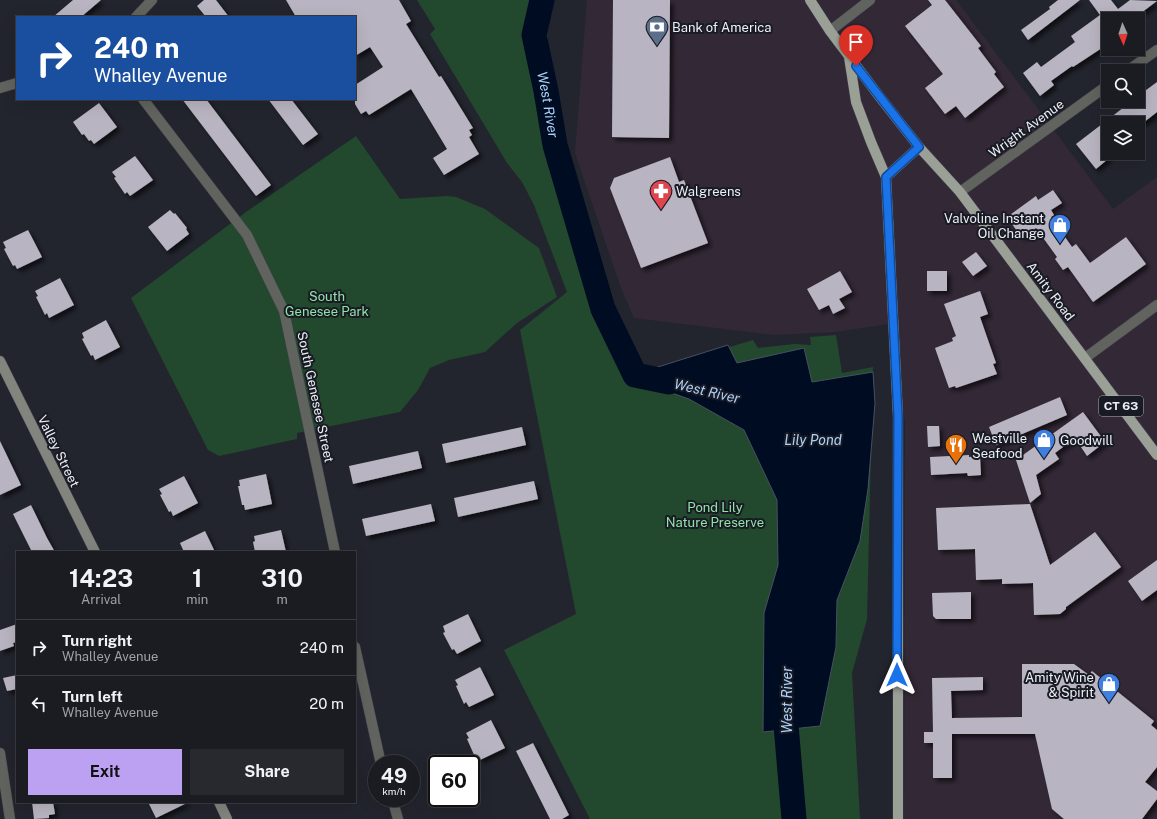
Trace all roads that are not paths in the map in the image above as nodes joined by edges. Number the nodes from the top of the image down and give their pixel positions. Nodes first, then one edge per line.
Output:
1 (152, 0) edge
2 (810, 0) edge
3 (870, 0) edge
4 (137, 16) edge
5 (830, 31) junction
6 (1157, 50) edge
7 (849, 56) junction
8 (1138, 64) edge
9 (16, 83) edge
10 (0, 88) edge
11 (1101, 90) edge
12 (144, 100) edge
13 (919, 147) junction
14 (886, 177) junction
15 (960, 192) junction
16 (1157, 305) edge
17 (1085, 358) junction
18 (0, 361) edge
19 (1157, 455) edge
20 (95, 551) edge
21 (335, 551) edge
22 (356, 652) edge
23 (0, 753) edge
24 (379, 755) edge
25 (219, 803) edge
26 (395, 807) edge
27 (10, 819) edge
28 (227, 819) edge
29 (398, 819) edge
30 (898, 819) edge

1 - 4 street
2 - 5 main road, CT 63
3 - 5 street
5 - 7 main road, CT 63
6 - 8 street
7 - 13 main road, CT 63
7 - 14 main road, CT 63
9 - 10 street
11 - 15 street, Wright Avenue
12 - 21 street, South Genesee Street
13 - 14 main road
13 - 15 main road, Amity Road / CT 63
14 - 30 main road
15 - 17 main road, Amity Road / CT 63
16 - 17 street
17 - 19 main road, Amity Road / CT 63
18 - 20 street, Valley Street
22 - 24 street
23 - 27 street
25 - 28 street
26 - 29 street

